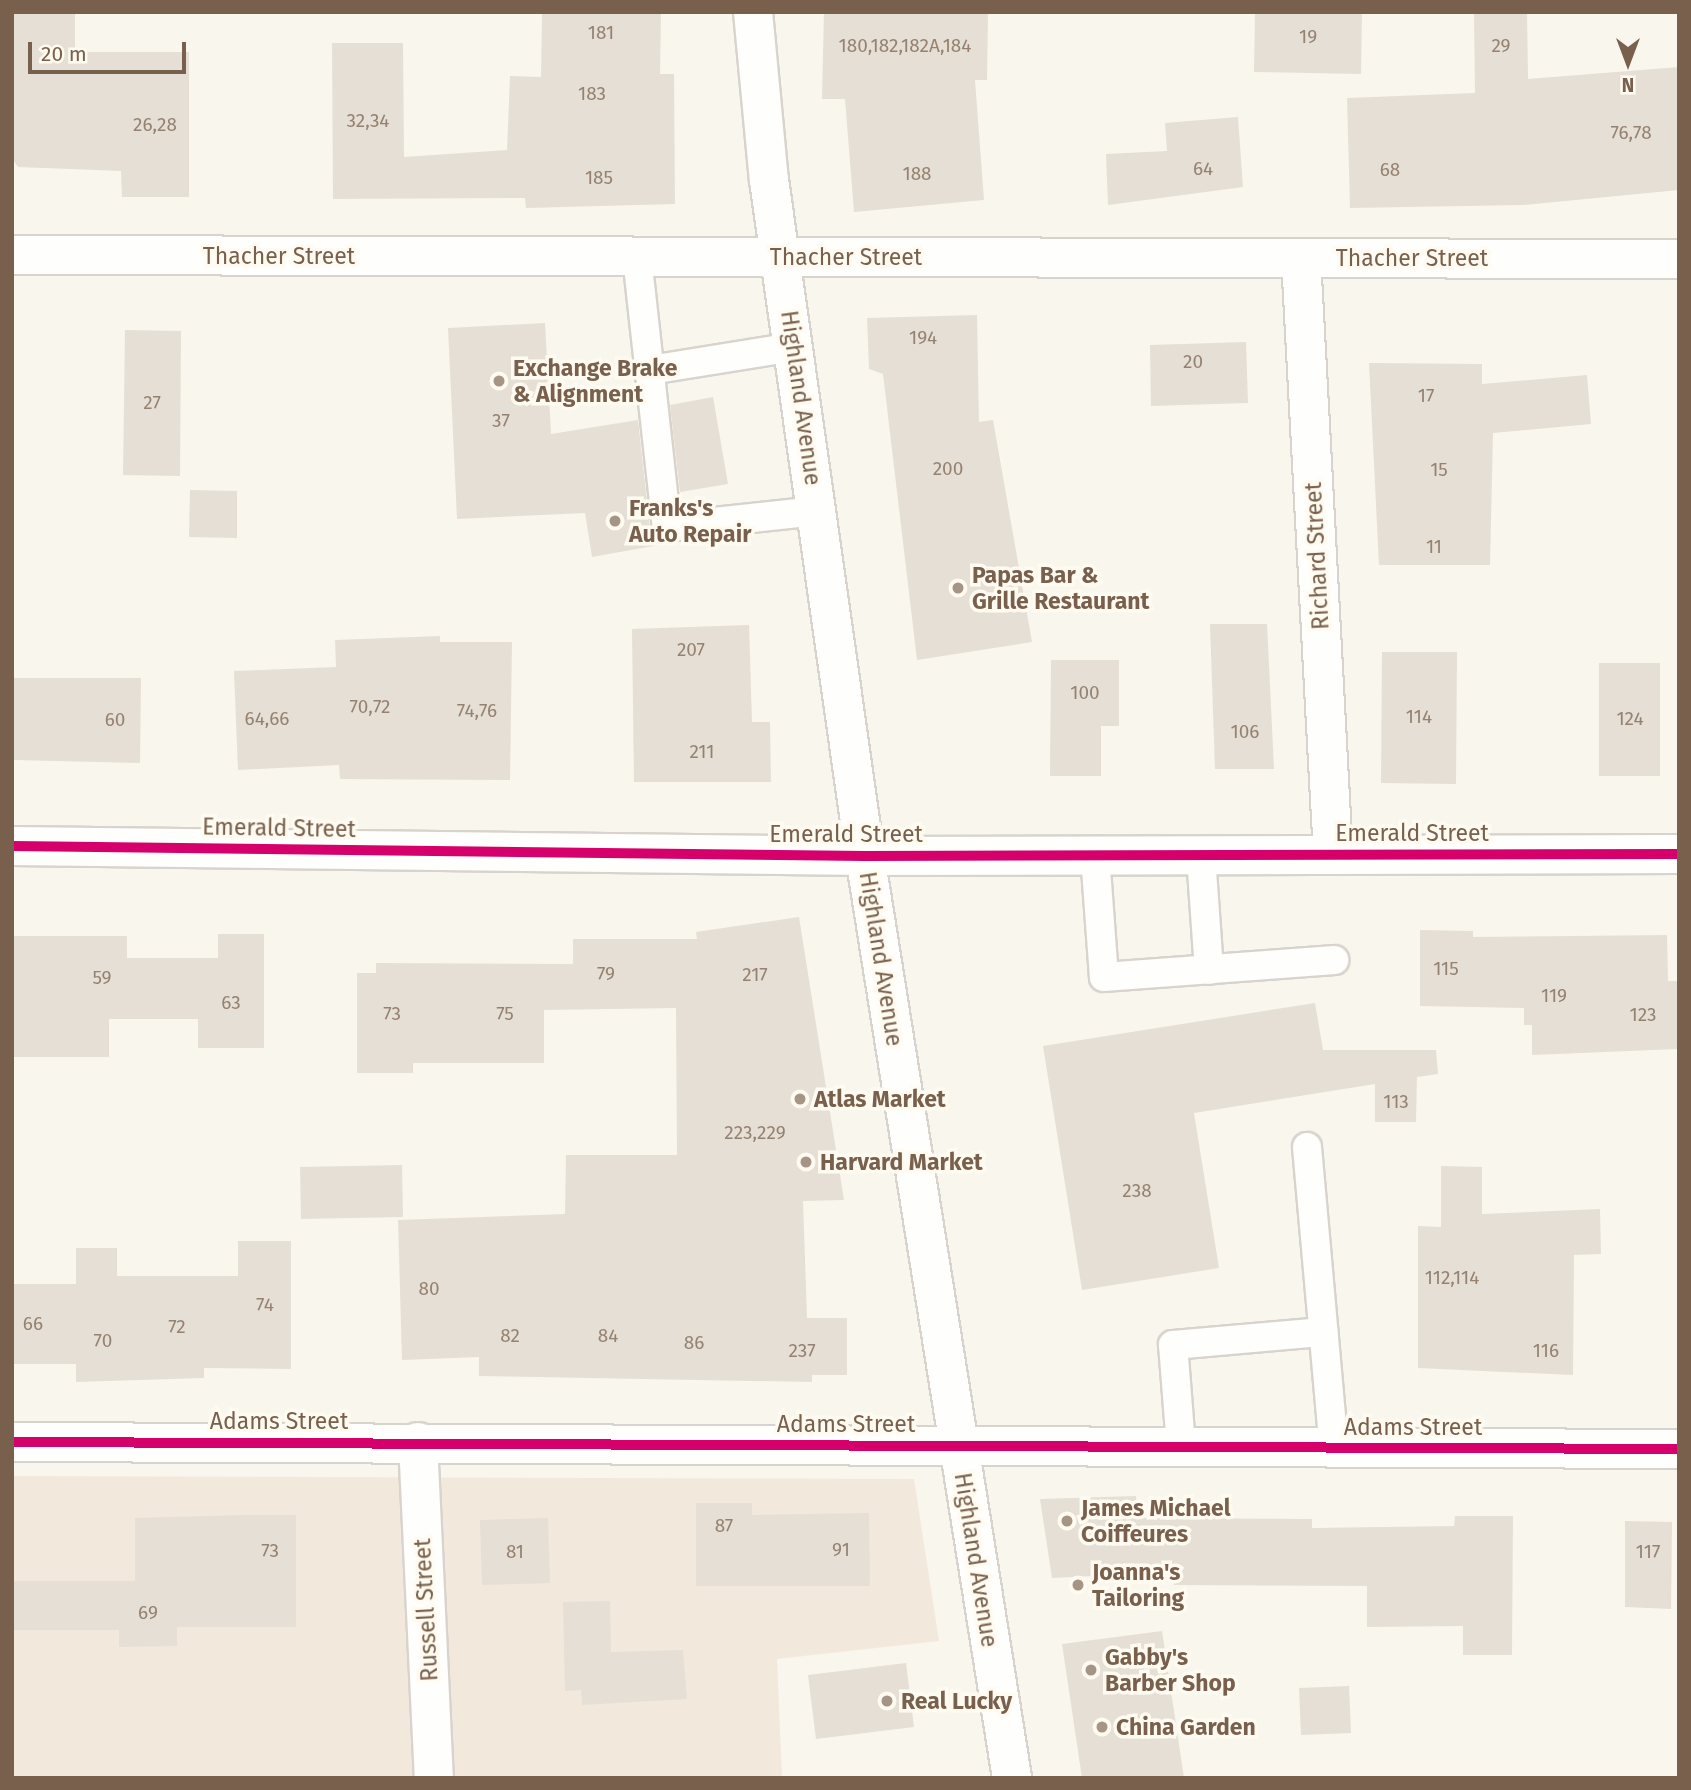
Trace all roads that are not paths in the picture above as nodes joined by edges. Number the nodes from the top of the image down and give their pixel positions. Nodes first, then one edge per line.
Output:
1 (753, 12) edge
2 (12, 256) edge
3 (637, 257) junction
4 (781, 257) junction
5 (1301, 258) junction
6 (1679, 259) edge
7 (794, 347) junction
8 (650, 370) junction
9 (817, 511) junction
10 (12, 846) edge
11 (1679, 853) edge
12 (1095, 855) junction
13 (1333, 855) junction
14 (865, 856) junction
15 (1200, 856) junction
16 (1334, 960) dead end
17 (1209, 970) junction
18 (1307, 1147) dead end
19 (1323, 1332) junction
20 (12, 1442) edge
21 (418, 1442) junction
22 (958, 1446) junction
23 (1181, 1447) junction
24 (1334, 1447) junction
25 (1679, 1449) edge
26 (435, 1778) edge
27 (1012, 1778) edge

1 - 4 street, Highland Avenue
2 - 3 street, Thacher Street
3 - 4 street, Thacher Street
3 - 8 lane
4 - 5 street, Thacher Street
4 - 7 street, Highland Avenue
5 - 6 street, Thacher Street
5 - 13 street, Richard Street
7 - 8 lane
7 - 9 street, Highland Avenue
8 - 9 lane
9 - 14 street, Highland Avenue
10 - 14 street, Emerald Street
11 - 13 street, Emerald Street
12 - 14 street, Emerald Street
12 - 15 street, Emerald Street
12 - 17 lane
13 - 15 street, Emerald Street
14 - 22 street, Highland Avenue
15 - 17 lane
16 - 17 lane
18 - 19 lane
19 - 23 lane
19 - 24 lane
20 - 21 street, Adams Street
21 - 22 street, Adams Street
21 - 26 street, Russell Street
22 - 23 street, Adams Street
22 - 27 street, Highland Avenue
23 - 24 street, Adams Street
24 - 25 street, Adams Street

